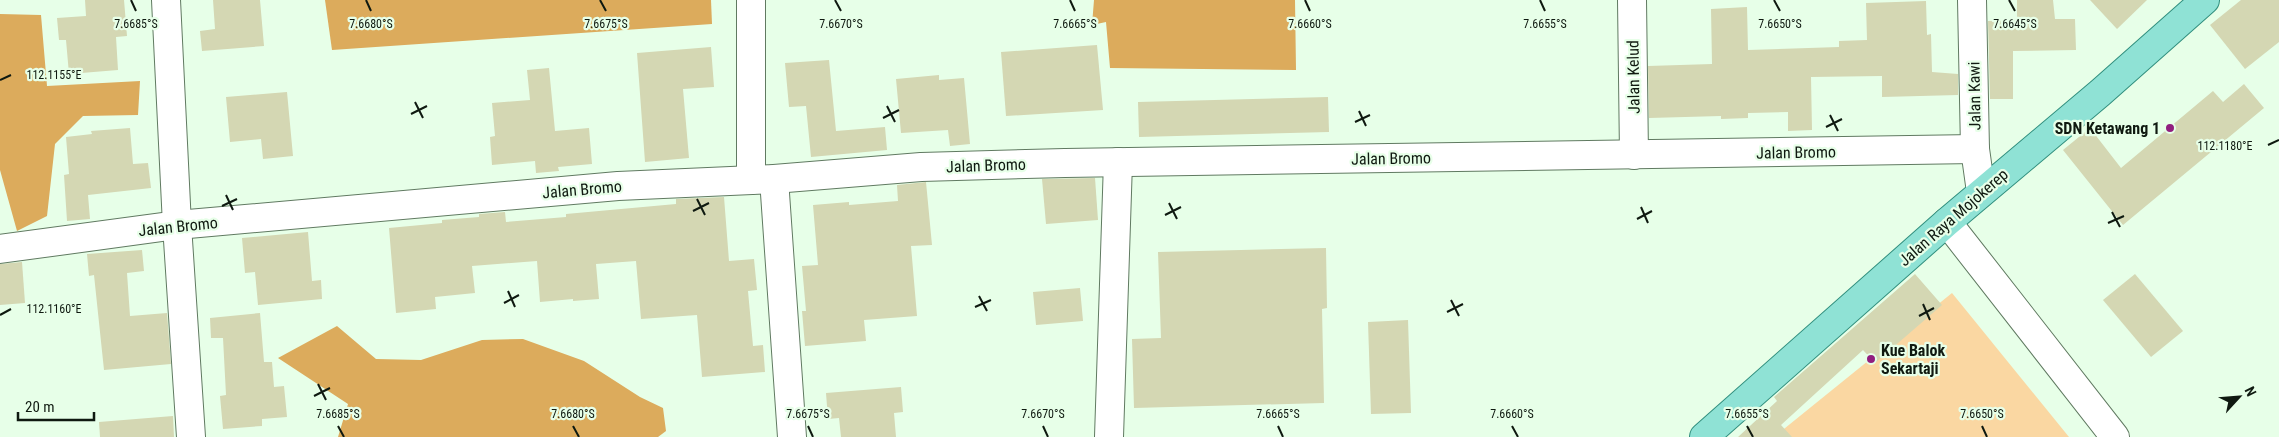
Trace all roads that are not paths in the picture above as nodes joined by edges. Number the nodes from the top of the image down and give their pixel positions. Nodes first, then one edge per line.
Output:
1 (166, 0) edge
2 (751, 0) edge
3 (1632, 0) edge
4 (1972, 0) edge
5 (2205, 0) edge
6 (1975, 149) junction
7 (1634, 155) junction
8 (1118, 162) junction
9 (762, 180) junction
10 (1981, 192) junction
11 (1947, 222) junction
12 (177, 226) junction
13 (0, 248) edge
14 (191, 437) edge
15 (792, 437) edge
16 (1109, 437) edge
17 (1704, 437) edge
18 (2115, 437) edge

1 - 12 street
2 - 9 street
3 - 7 street, Jalan Kelud
4 - 6 street, Jalan Kawi
5 - 10 main road, Jalan Raya Mojokerep
6 - 7 street, Jalan Bromo
6 - 10 street, Jalan Kawi
7 - 8 street, Jalan Bromo
8 - 9 street, Jalan Bromo
8 - 16 street
9 - 12 street, Jalan Bromo
9 - 15 street
10 - 11 main road, Jalan Raya Mojokerep
11 - 17 main road, Jalan Raya Mojokerep
11 - 18 street
12 - 13 street, Jalan Bromo
12 - 14 street

